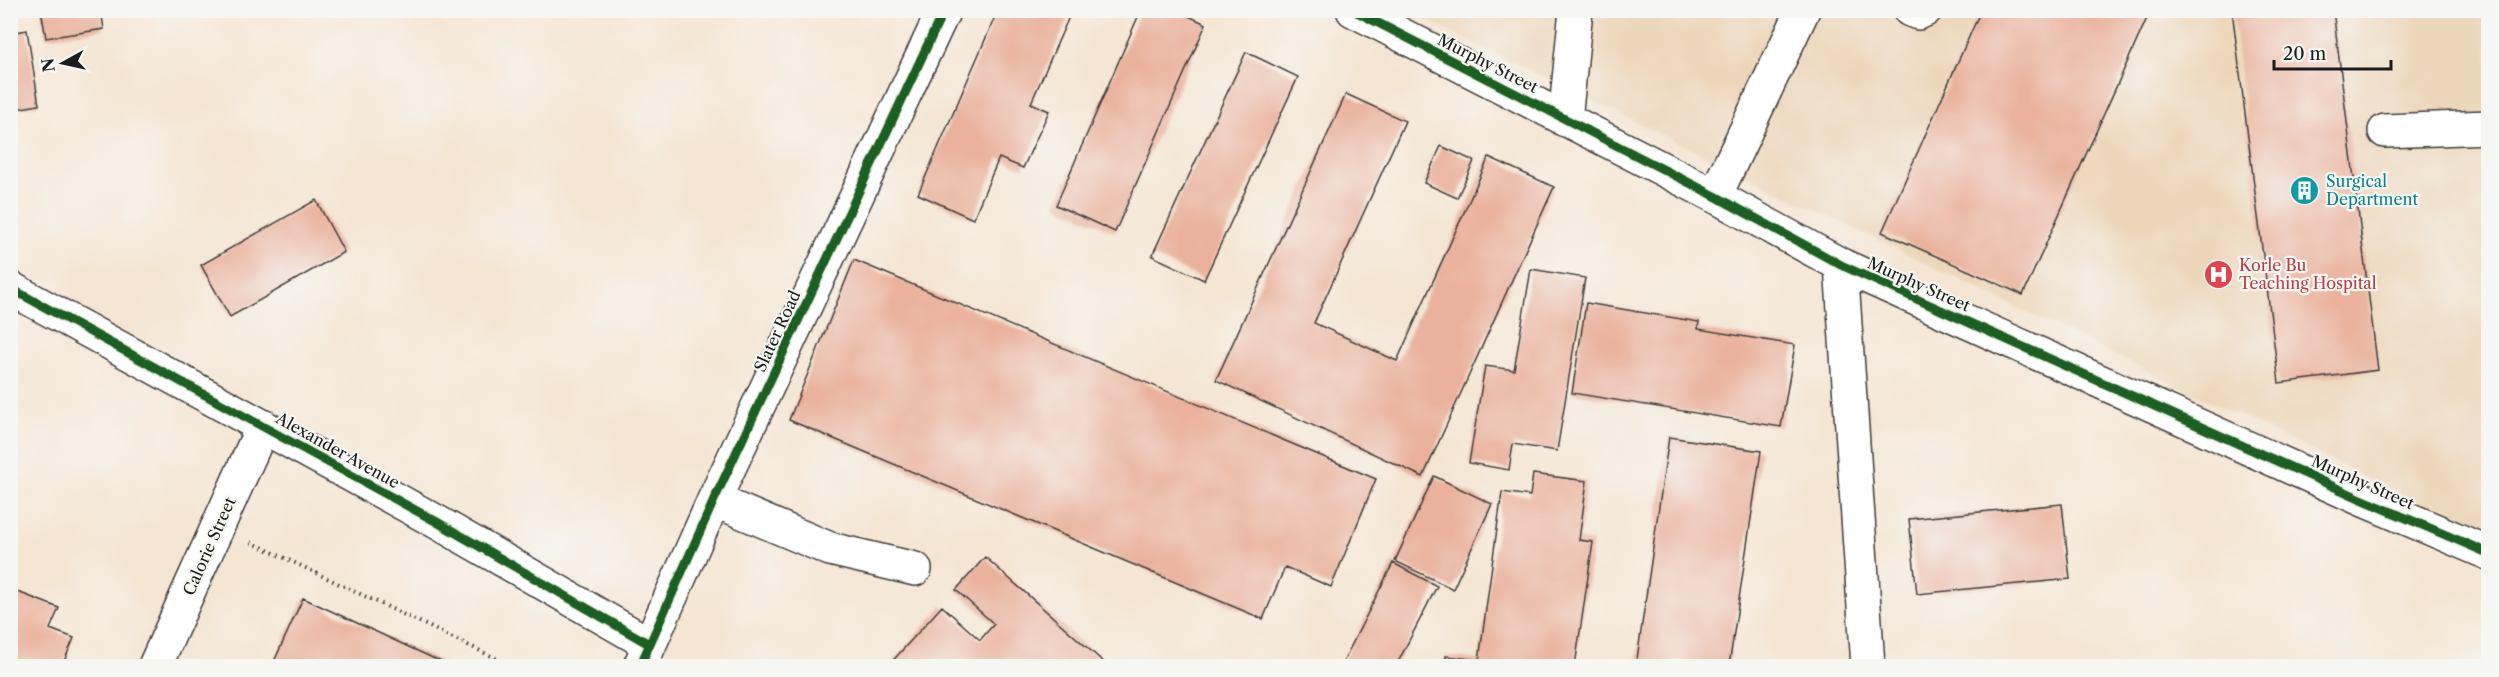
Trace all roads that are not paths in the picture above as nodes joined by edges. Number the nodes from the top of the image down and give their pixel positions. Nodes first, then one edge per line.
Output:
1 (944, 10) edge
2 (1353, 10) edge
3 (1576, 10) edge
4 (1803, 10) edge
5 (1910, 10) edge
6 (1924, 10) edge
7 (1565, 120) junction
8 (2488, 127) edge
9 (2385, 131) dead end
10 (1715, 196) junction
11 (1841, 266) junction
12 (10, 288) edge
13 (263, 426) junction
14 (714, 500) junction
15 (2488, 553) edge
16 (915, 569) dead end
17 (644, 655) edge
18 (155, 666) edge
19 (1868, 666) edge

1 - 14 street, Slater Road
2 - 7 street, Murphy Street
3 - 7 street
4 - 10 street
5 - 6 street
7 - 10 street, Murphy Street
8 - 9 street
10 - 11 street, Murphy Street
11 - 15 street, Murphy Street
11 - 19 street
12 - 13 street, Alexander Avenue
13 - 17 street, Alexander Avenue
13 - 18 street, Calorie Street
14 - 16 street
14 - 17 street, Slater Road

